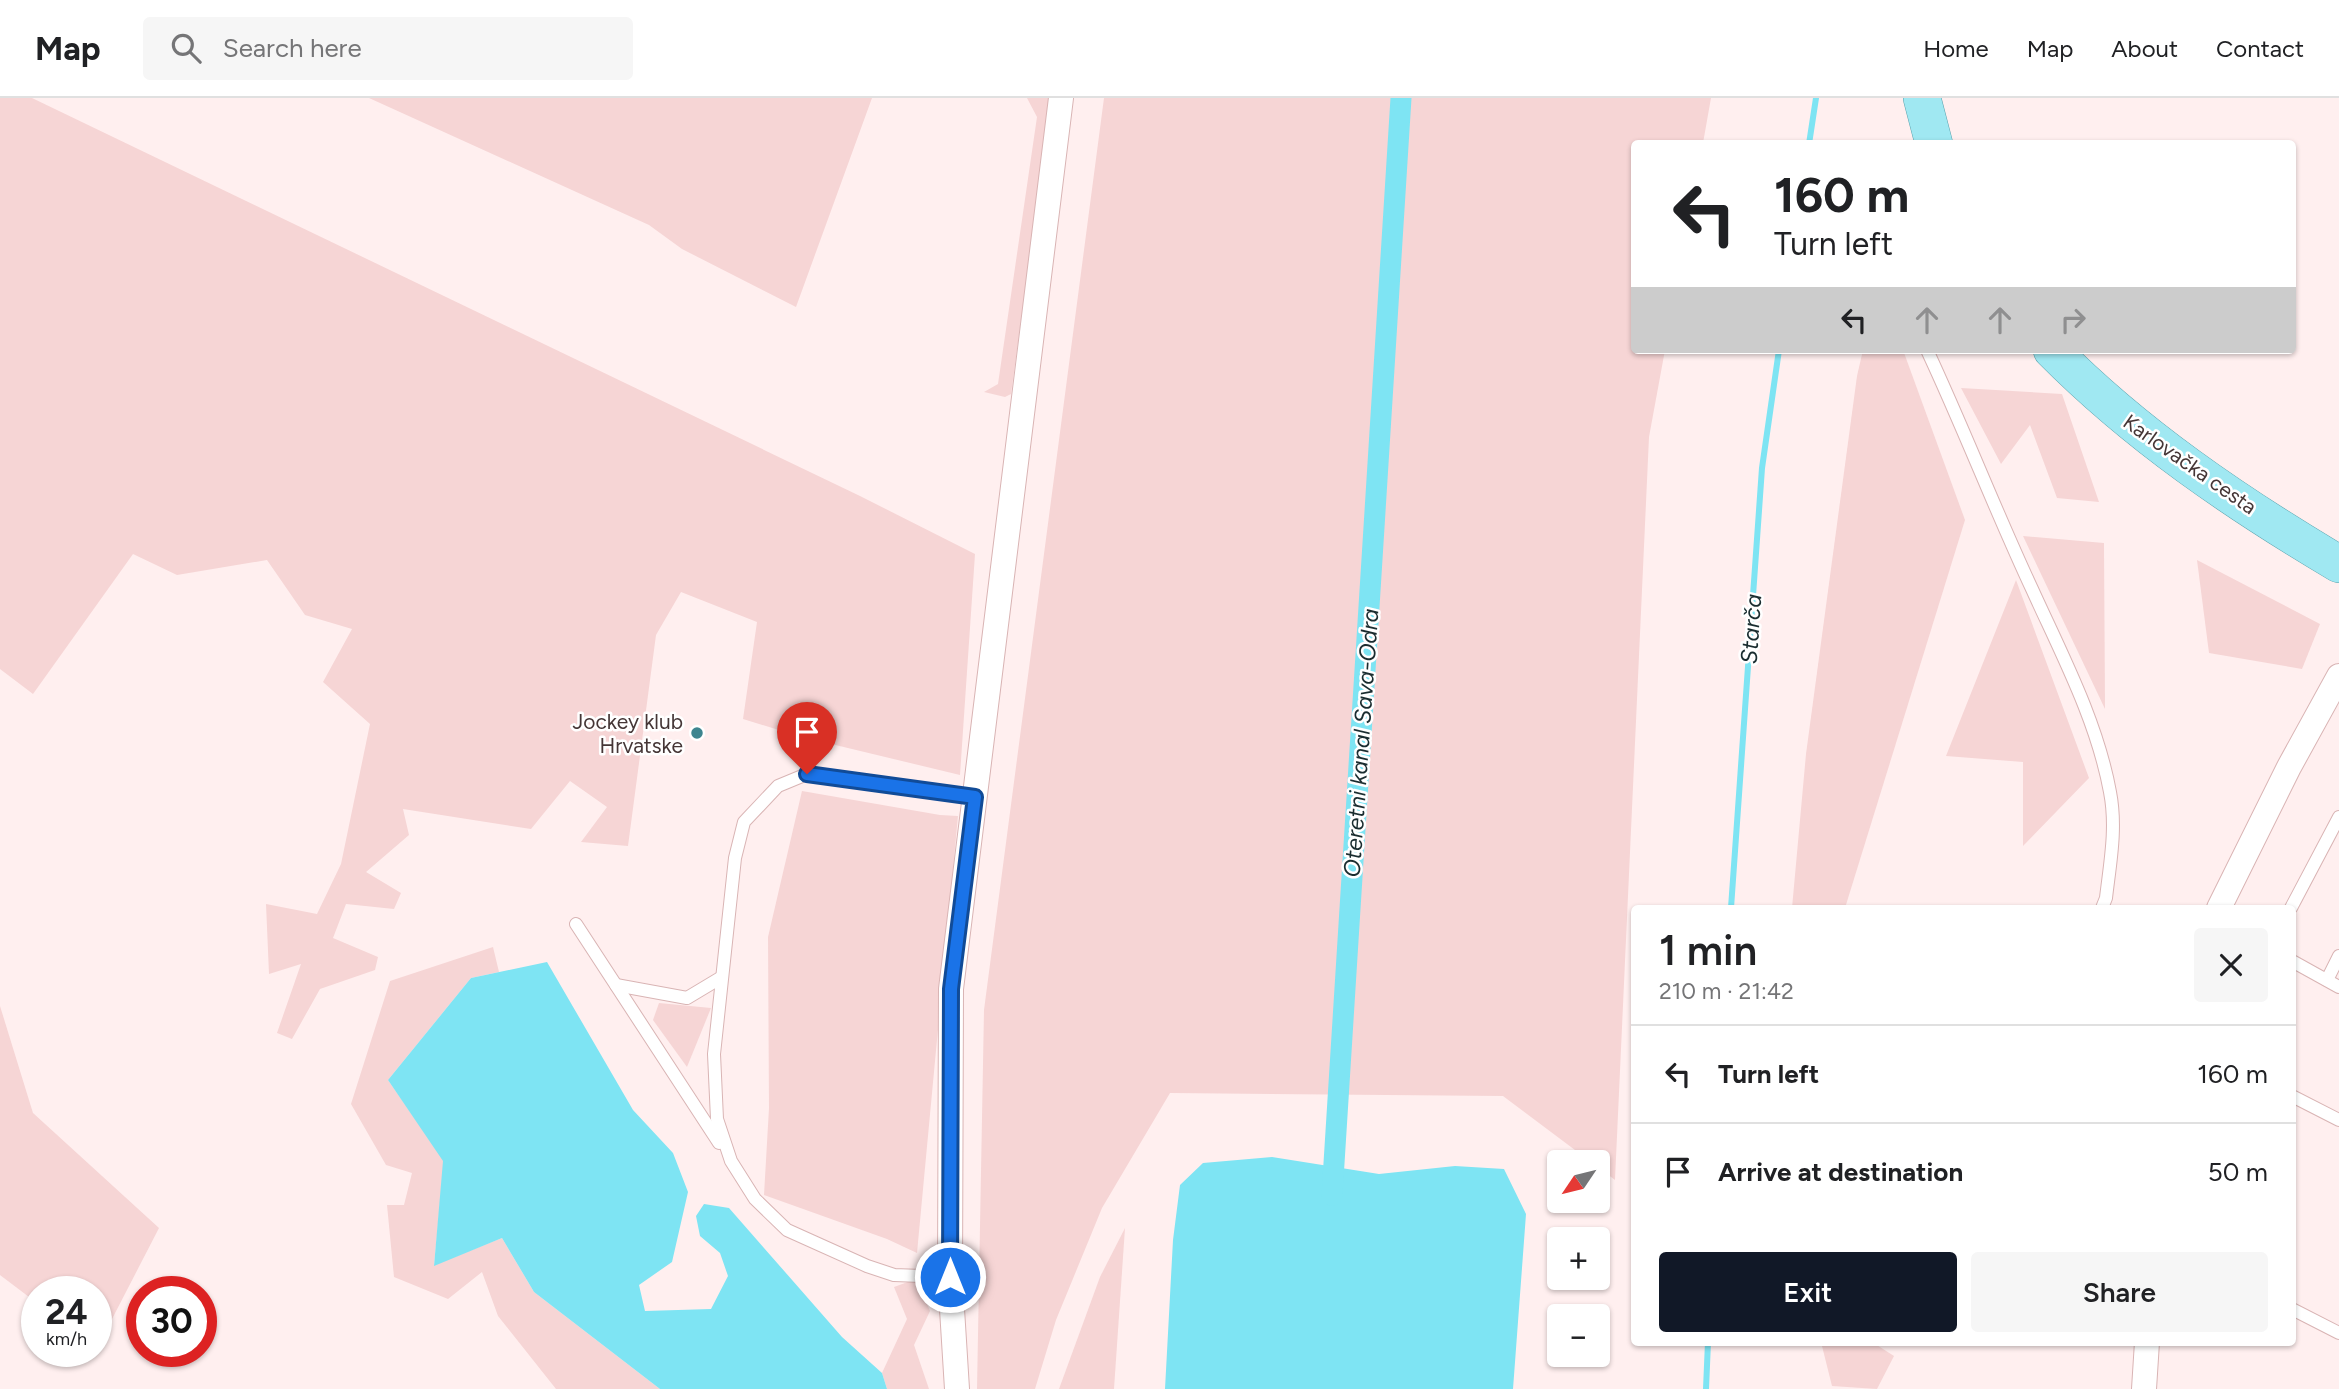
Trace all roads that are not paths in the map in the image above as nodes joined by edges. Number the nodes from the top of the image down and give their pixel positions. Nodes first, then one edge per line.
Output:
1 (1061, 98) edge
2 (1922, 98) edge
3 (1933, 140) edge
4 (1929, 354) edge
5 (2057, 354) edge
6 (2339, 564) edge
7 (2339, 676) edge
8 (975, 797) junction
9 (2339, 817) edge
10 (2103, 905) edge
11 (2220, 905) edge
12 (2293, 905) edge
13 (576, 923) dead end
14 (2339, 956) edge
15 (2296, 963) edge
16 (722, 977) junction
17 (2333, 983) edge
18 (616, 985) junction
19 (2296, 1100) edge
20 (2339, 1119) edge
21 (731, 1161) junction
22 (950, 1277) junction
23 (2296, 1312) edge
24 (2339, 1334) edge
25 (2147, 1346) edge
26 (957, 1389) edge
27 (2144, 1389) edge

1 - 8 street
2 - 3 main road
4 - 10 lane
5 - 6 main road, Karlovačka cesta
7 - 11 street
8 - 16 lane
8 - 22 street
9 - 12 lane
13 - 18 lane
14 - 17 lane
15 - 17 lane
16 - 18 lane
16 - 21 lane
18 - 21 lane
19 - 20 lane
21 - 22 lane
22 - 26 street
23 - 24 lane
25 - 27 street

